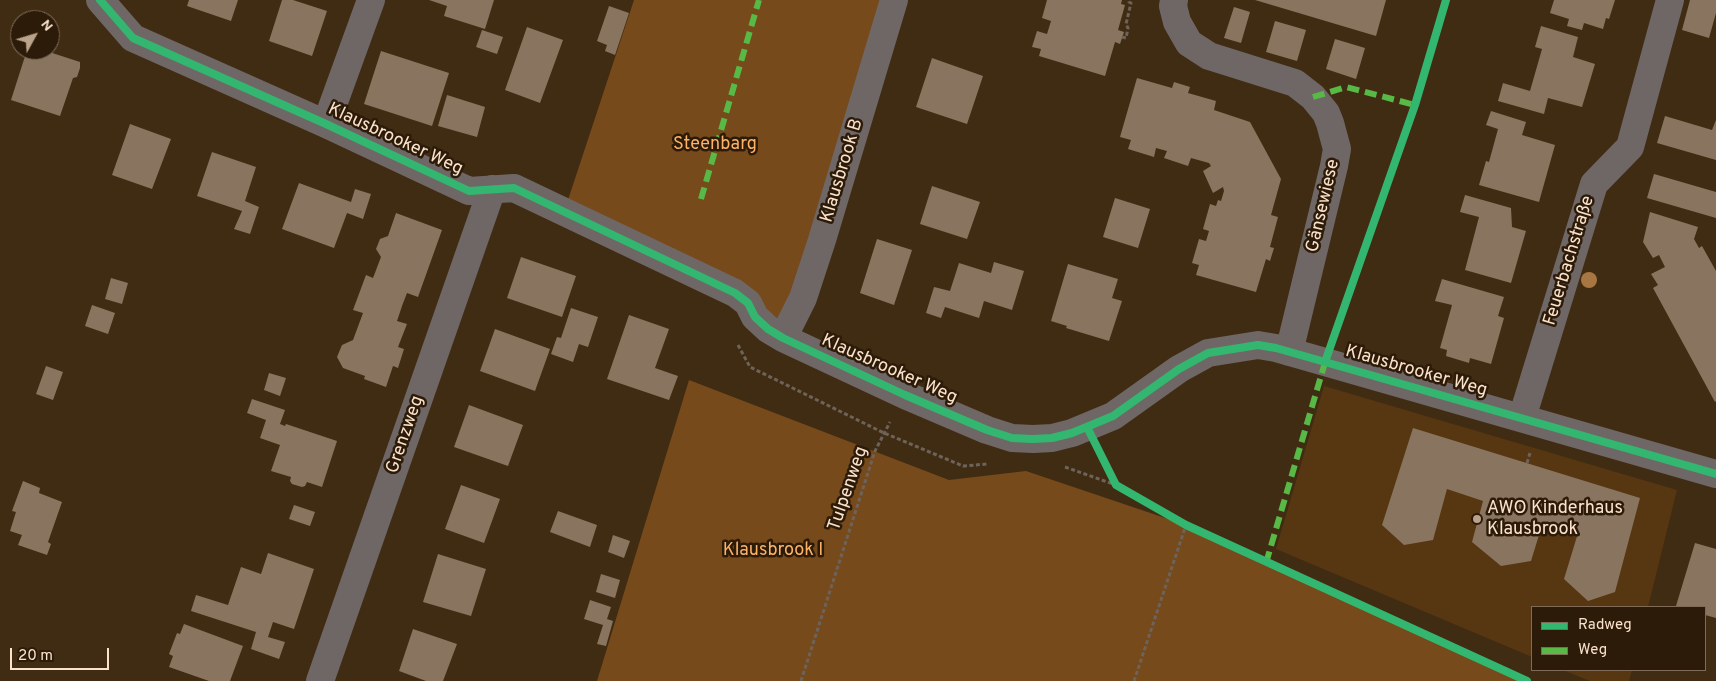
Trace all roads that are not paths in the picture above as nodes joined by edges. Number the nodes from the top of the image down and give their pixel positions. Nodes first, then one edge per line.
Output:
1 (100, 0) edge
2 (371, 0) edge
3 (894, 0) edge
4 (1174, 0) edge
5 (1670, 0) edge
6 (326, 124) junction
7 (492, 189) junction
8 (783, 338) junction
9 (1289, 352) junction
10 (1522, 418) junction
11 (1716, 474) edge
12 (320, 681) edge

1 - 6 street, Klausbrooker Weg
2 - 6 street
3 - 8 street, Klausbrook B
4 - 9 street, Gänsewiese
5 - 10 street, Feuerbachstraße
6 - 7 street, Klausbrooker Weg
7 - 8 street, Klausbrooker Weg
7 - 12 street, Grenzweg
8 - 9 street, Klausbrooker Weg
9 - 10 street, Klausbrooker Weg
10 - 11 street, Klausbrooker Weg

